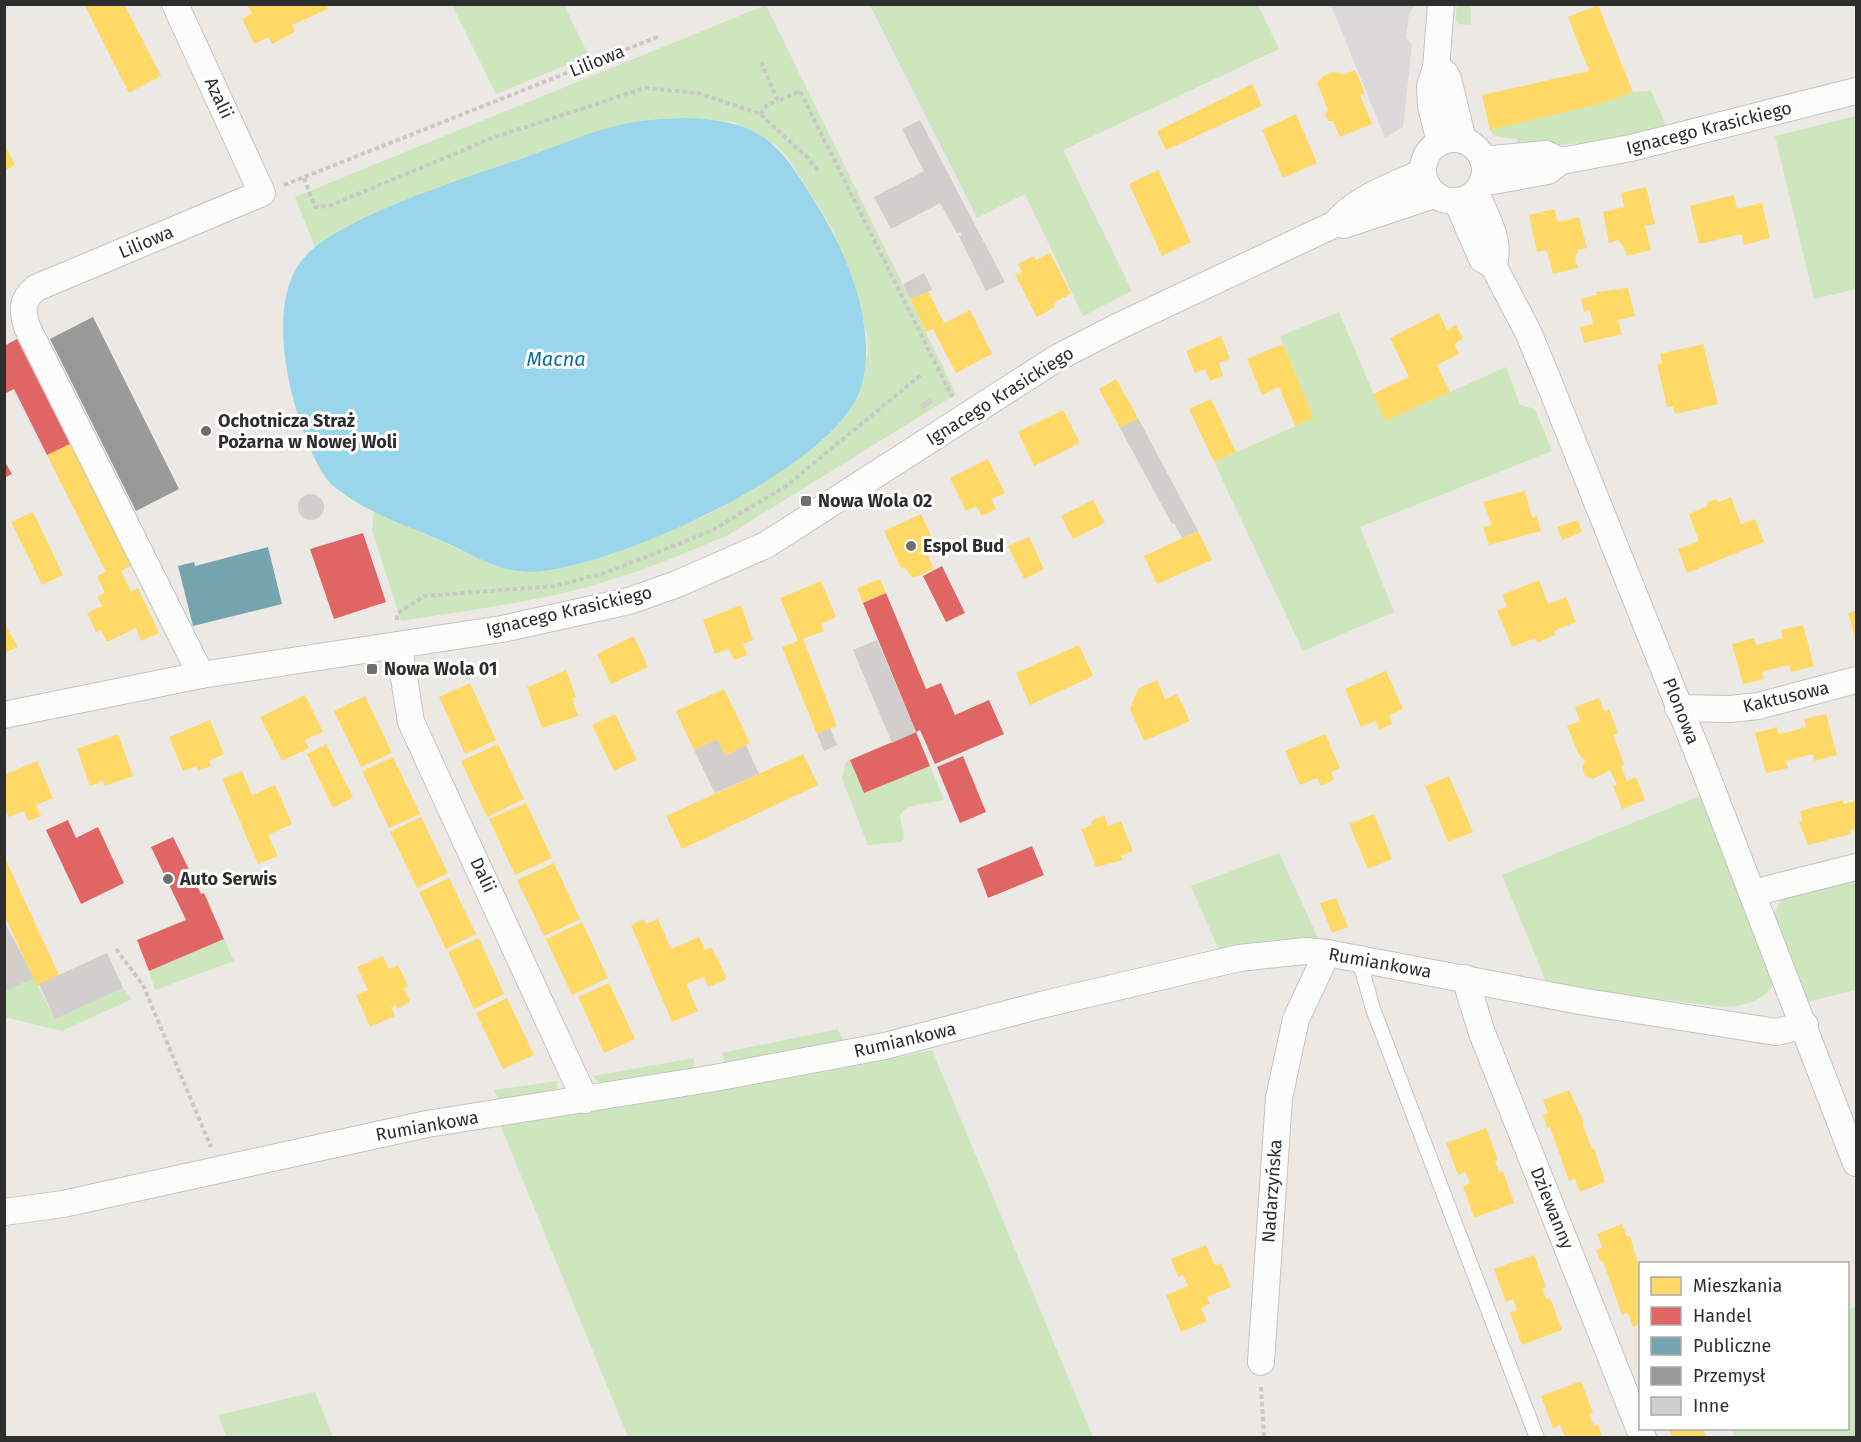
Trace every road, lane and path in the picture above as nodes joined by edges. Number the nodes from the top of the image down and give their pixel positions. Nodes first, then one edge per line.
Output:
1 (175, 4) edge
2 (1441, 4) edge
3 (660, 36) dead end
4 (761, 62) dead end
5 (1857, 91) edge
6 (778, 101) junction
7 (760, 114) junction
8 (1451, 141) junction
9 (819, 172) dead end
10 (1423, 172) junction
11 (304, 178) junction
12 (1466, 186) junction
13 (262, 193) junction
14 (1335, 224) junction
15 (922, 374) dead end
16 (956, 403) dead end
17 (398, 636) junction
18 (201, 675) junction
19 (1857, 680) edge
20 (1678, 708) junction
21 (4, 715) edge
22 (1857, 867) edge
23 (1753, 893) junction
24 (116, 949) dead end
25 (1327, 953) junction
26 (1359, 959) junction
27 (1465, 978) junction
28 (1805, 1025) junction
29 (585, 1100) junction
30 (1857, 1163) edge
31 (220, 1169) junction
32 (4, 1212) edge
33 (1260, 1362) joint
34 (1639, 1427) edge
35 (1264, 1437) edge
36 (1537, 1437) edge

1 - 13 street, Azalii
2 - 8 street
3 - 11 path, Liliowa
4 - 6 path
5 - 12 street, Ignacego Krasickiego
6 - 7 path
6 - 16 path
7 - 9 path
7 - 11 path
8 - 10 street
8 - 12 street
10 - 12 street, Plonowa
10 - 14 street, Ignacego Krasickiego
11 - 13 path, Liliowa
12 - 14 street, Ignacego Krasickiego
12 - 20 street, Plonowa
13 - 18 street, Liliowa
14 - 17 street, Ignacego Krasickiego
15 - 17 path
17 - 18 street, Ignacego Krasickiego
17 - 29 street, Dalii
18 - 21 street, Ignacego Krasickiego
19 - 20 street, Kaktusowa
20 - 23 street, Plonowa
22 - 23 street
23 - 28 street, Plonowa
24 - 31 path
25 - 26 street, Rumiankowa
25 - 29 street, Rumiankowa
25 - 33 street, Nadarzyńska
26 - 27 street, Rumiankowa
26 - 36 lane
27 - 28 street, Rumiankowa
27 - 34 street, Dziewanny
28 - 30 street, Plonowa
29 - 31 street, Rumiankowa
31 - 32 street, Rumiankowa
33 - 35 path

